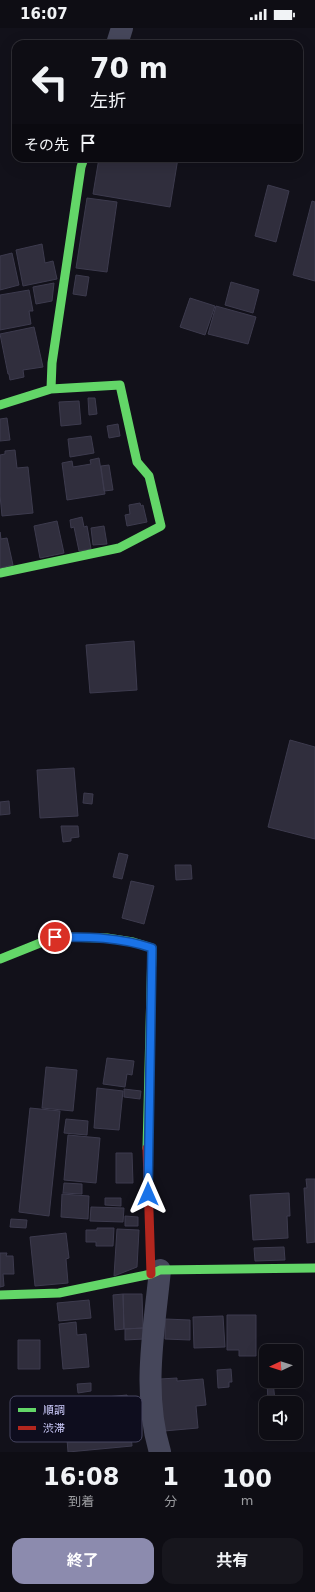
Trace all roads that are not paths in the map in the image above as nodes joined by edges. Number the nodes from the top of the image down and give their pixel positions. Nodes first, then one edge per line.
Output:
1 (122, 28) edge
2 (118, 40) edge
3 (83, 162) edge
4 (51, 390) junction
5 (0, 405) edge
6 (0, 573) edge
7 (0, 959) edge
8 (315, 1268) edge
9 (155, 1272) junction
10 (0, 1295) edge
11 (160, 1452) edge

1 - 2 street
3 - 4 street
4 - 5 street
4 - 6 street
7 - 9 street
8 - 9 street
9 - 10 street
9 - 11 street

